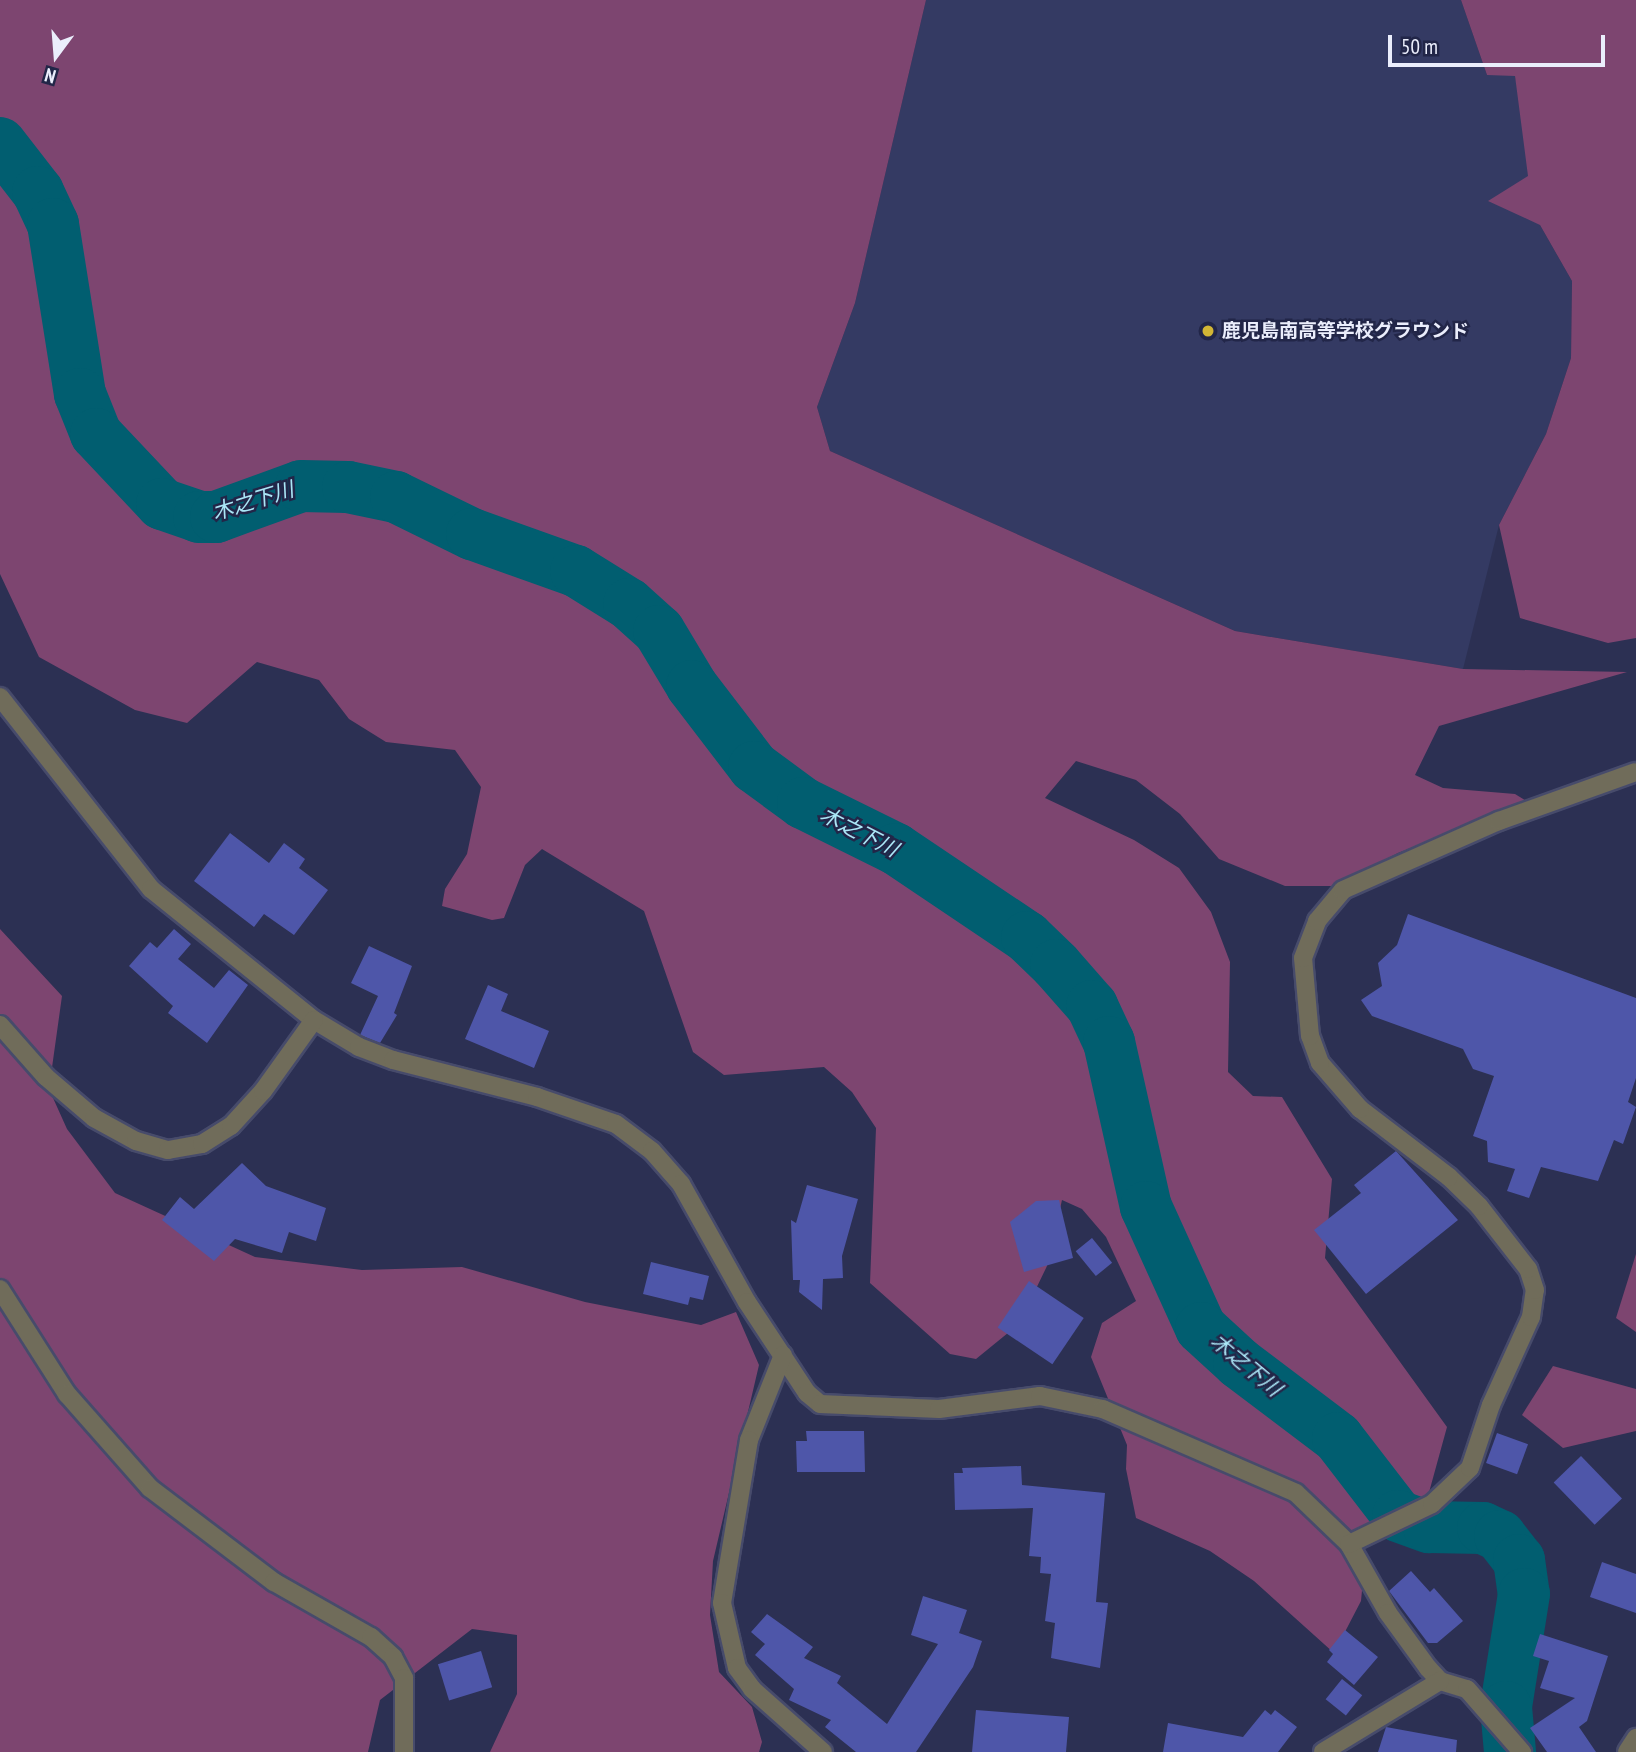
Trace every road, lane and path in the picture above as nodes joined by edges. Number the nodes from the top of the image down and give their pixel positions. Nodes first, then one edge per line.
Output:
1 (0, 697) edge
2 (1636, 772) edge
3 (314, 1020) junction
4 (0, 1026) edge
5 (0, 1289) edge
6 (783, 1355) junction
7 (1355, 1541) junction
8 (1440, 1681) junction
9 (1636, 1738) edge
10 (404, 1752) edge
11 (824, 1752) edge
12 (1323, 1752) edge
13 (1521, 1752) edge
14 (1627, 1752) edge

1 - 3 street
2 - 7 street
3 - 4 street
3 - 6 street
5 - 10 street
6 - 7 street
6 - 11 street
7 - 8 street
8 - 12 street
8 - 13 street
9 - 14 street

